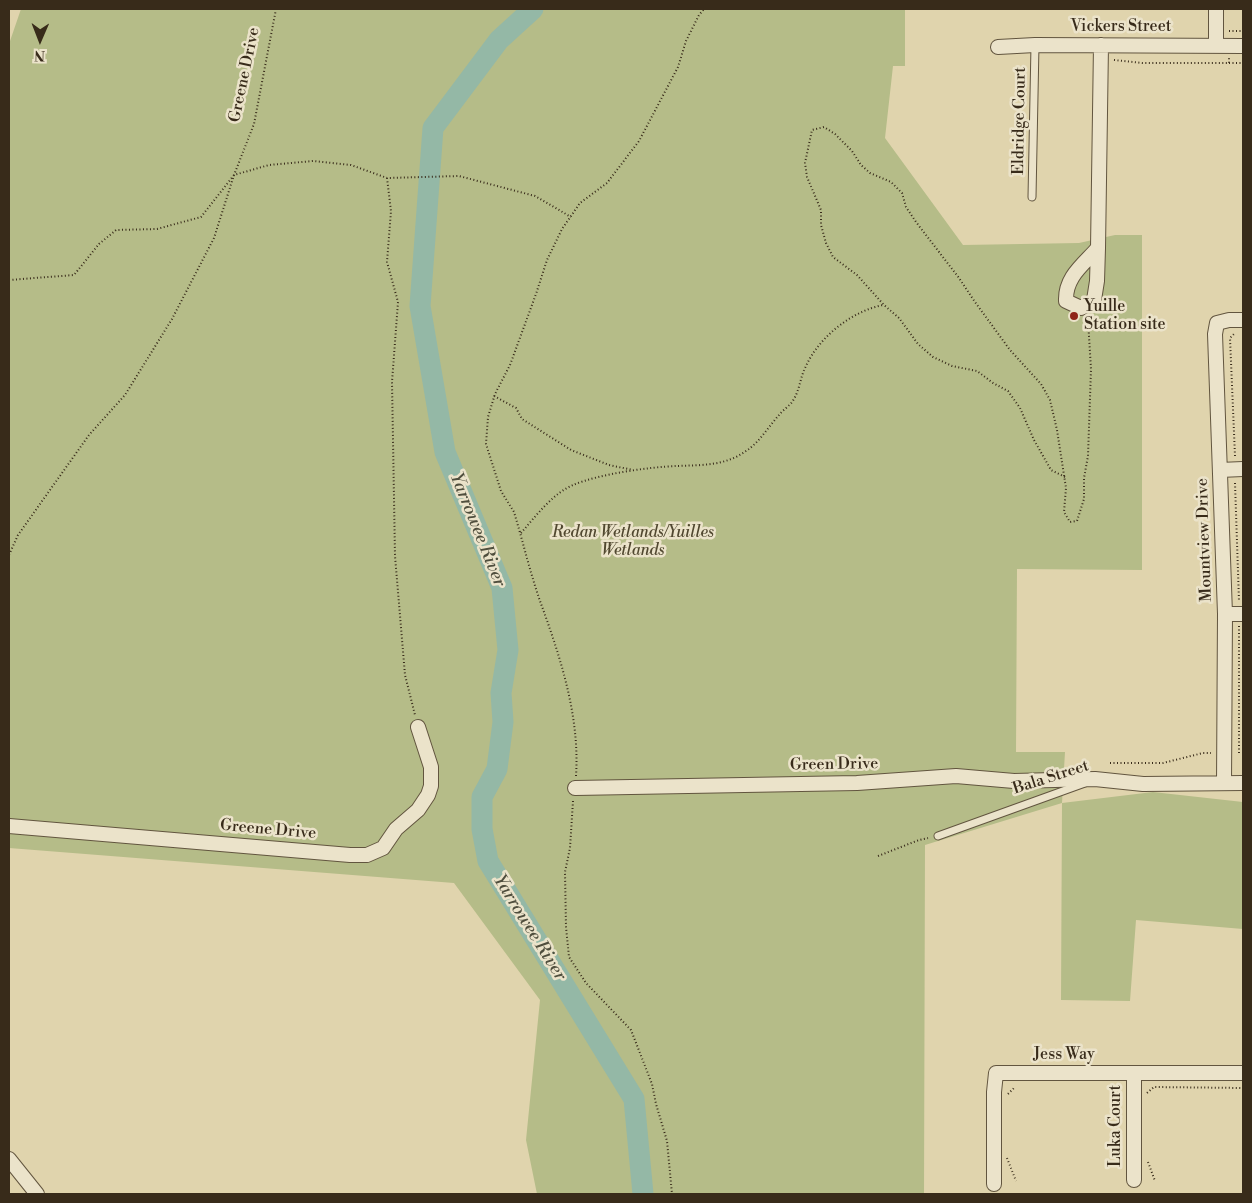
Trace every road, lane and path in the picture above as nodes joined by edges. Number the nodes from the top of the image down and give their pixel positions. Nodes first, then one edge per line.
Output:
1 (276, 9) edge
2 (704, 9) edge
3 (1216, 9) edge
4 (1229, 31) dead end
5 (1243, 31) edge
6 (1035, 45) junction
7 (1101, 45) junction
8 (1216, 45) junction
9 (1243, 46) edge
10 (998, 47) dead end
11 (1229, 63) dead end
12 (1243, 63) edge
13 (234, 175) junction
14 (387, 178) junction
15 (1032, 197) dead end
16 (571, 217) junction
17 (1098, 248) junction
18 (9, 280) edge
19 (884, 305) junction
20 (1087, 305) junction
21 (1242, 320) edge
22 (494, 396) junction
23 (1239, 469) edge
24 (1220, 470) junction
25 (637, 471) junction
26 (1065, 477) junction
27 (521, 533) junction
28 (9, 555) edge
29 (1236, 614) edge
30 (418, 727) joint
31 (1224, 753) junction
32 (1239, 753) dead end
33 (1110, 763) dead end
34 (1095, 779) junction
35 (1224, 783) junction
36 (1243, 783) edge
37 (575, 788) junction
38 (9, 826) edge
39 (938, 836) joint
40 (878, 856) dead end
41 (1134, 1073) junction
42 (1243, 1073) edge
43 (1017, 1086) dead end
44 (1112, 1087) dead end
45 (1243, 1088) edge
46 (1007, 1097) dead end
47 (1140, 1098) junction
48 (1007, 1154) dead end
49 (11, 1166) edge
50 (1134, 1180) dead end
51 (1016, 1181) dead end
52 (994, 1184) dead end
53 (36, 1194) edge
54 (672, 1194) edge

1 - 13 path, Greene Drive
2 - 16 path
3 - 8 street
4 - 5 path
6 - 7 street, Vickers Street
6 - 10 street, Vickers Street
6 - 15 lane, Eldridge Court
7 - 8 street, Vickers Street
7 - 17 street
8 - 9 street, Vickers Street
11 - 12 path
13 - 14 path
13 - 18 path
13 - 28 path
14 - 16 path
14 - 30 path
16 - 22 path
17 - 20 street
17 - 20 street
19 - 25 path
19 - 26 path
19 - 26 path
20 - 26 path
21 - 23 path
21 - 24 street, Mountview Drive
22 - 25 path
22 - 27 path
23 - 24 street
23 - 29 path
24 - 29 street, Mountview Drive
25 - 27 path
27 - 37 path
29 - 31 street, Mountview Drive
29 - 32 path
30 - 38 street, Greene Drive
31 - 33 path
31 - 35 street, Mountview Drive
34 - 35 street, Bala Street
34 - 37 street, Green Drive
34 - 39 lane, Bala Street
35 - 36 street, Bala Street
37 - 54 path
39 - 40 path
41 - 42 street, Jess Way
41 - 47 street, Luka Court
41 - 52 street, Jess Way
43 - 46 path
44 - 47 path
45 - 47 path
47 - 50 street, Luka Court
48 - 51 path
49 - 53 street

